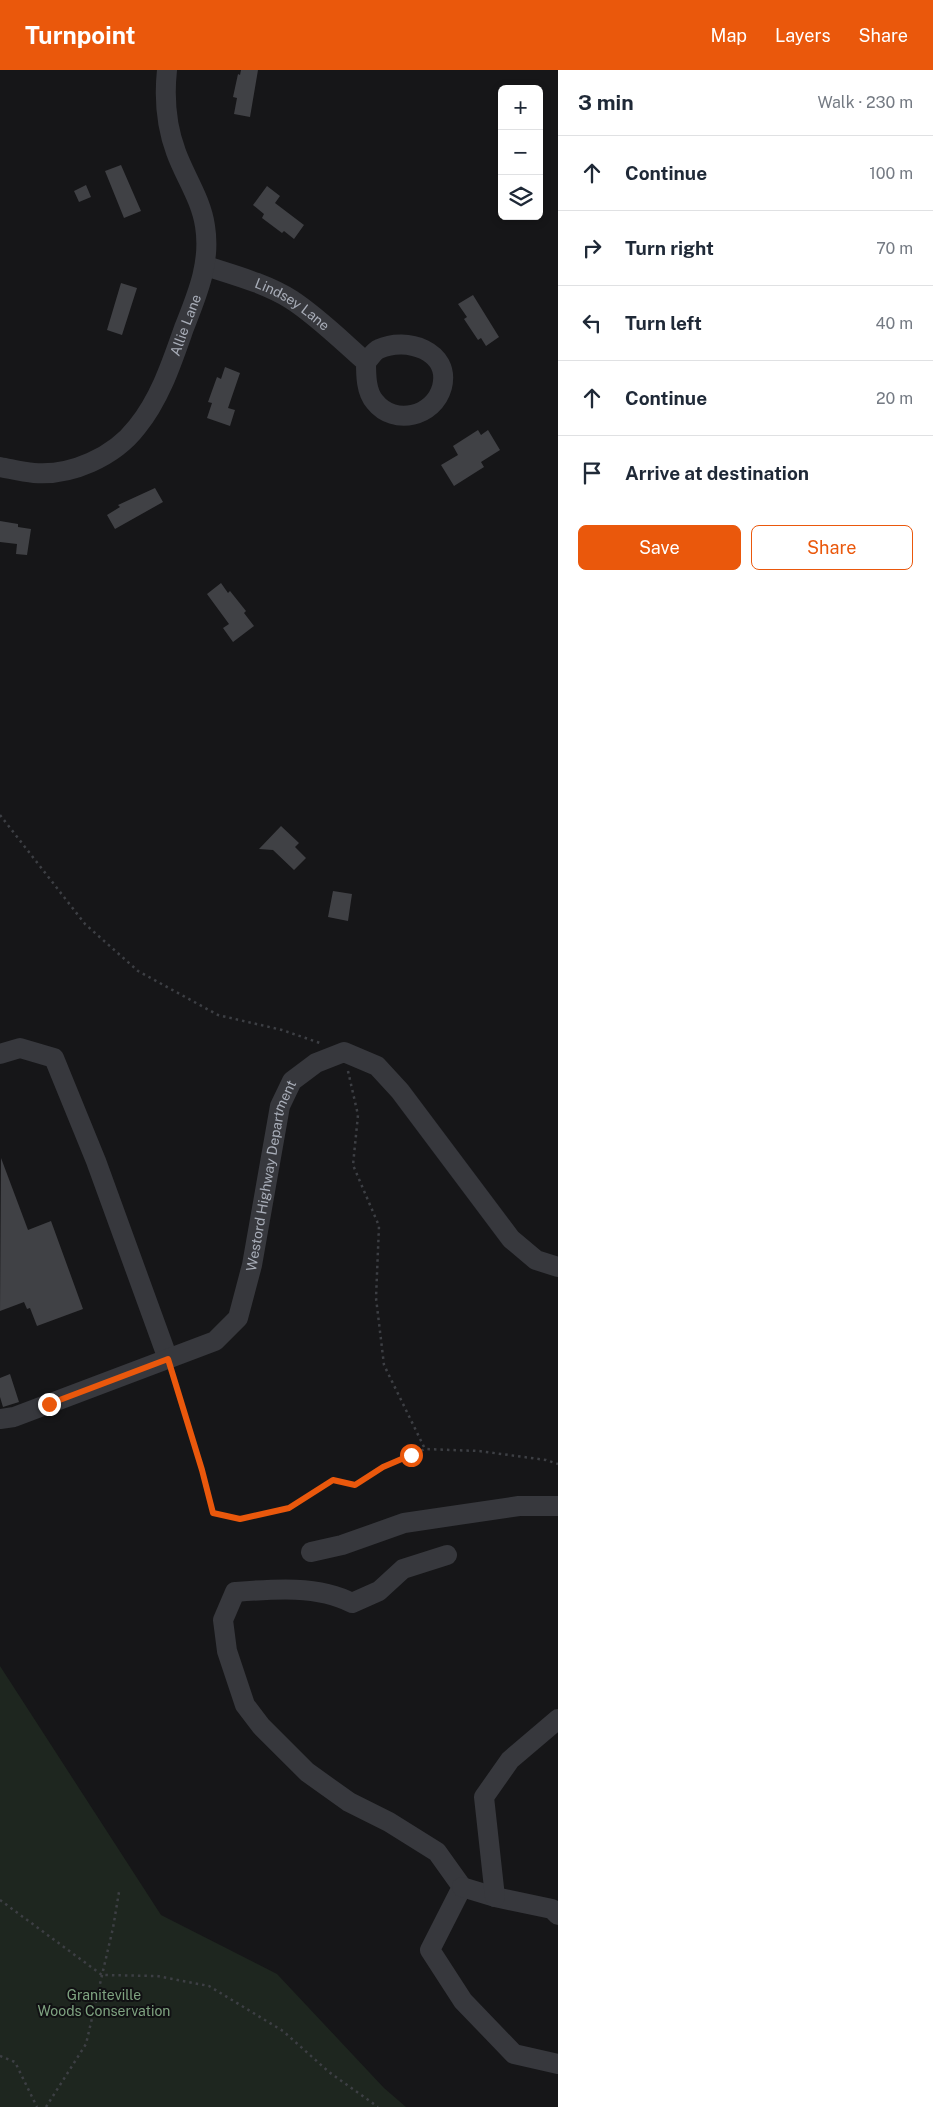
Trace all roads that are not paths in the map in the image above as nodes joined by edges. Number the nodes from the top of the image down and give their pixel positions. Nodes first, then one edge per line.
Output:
1 (167, 70) edge
2 (206, 266) junction
3 (366, 362) dead end
4 (0, 467) edge
5 (0, 1054) edge
6 (558, 1267) edge
7 (168, 1359) junction
8 (0, 1419) edge
9 (558, 1506) edge
10 (311, 1552) dead end
11 (446, 1555) dead end
12 (558, 1719) edge
13 (462, 1887) junction
14 (495, 1897) junction
15 (558, 1915) edge
16 (558, 2064) edge

1 - 2 street, Allie Lane
2 - 3 street, Lindsey Lane
2 - 4 street, Allie Lane
5 - 7 street
6 - 7 street, Westord Highway Department
7 - 8 street, Westord Highway Department
9 - 10 street
11 - 13 street
12 - 14 street
13 - 14 street
13 - 16 street
14 - 15 street

